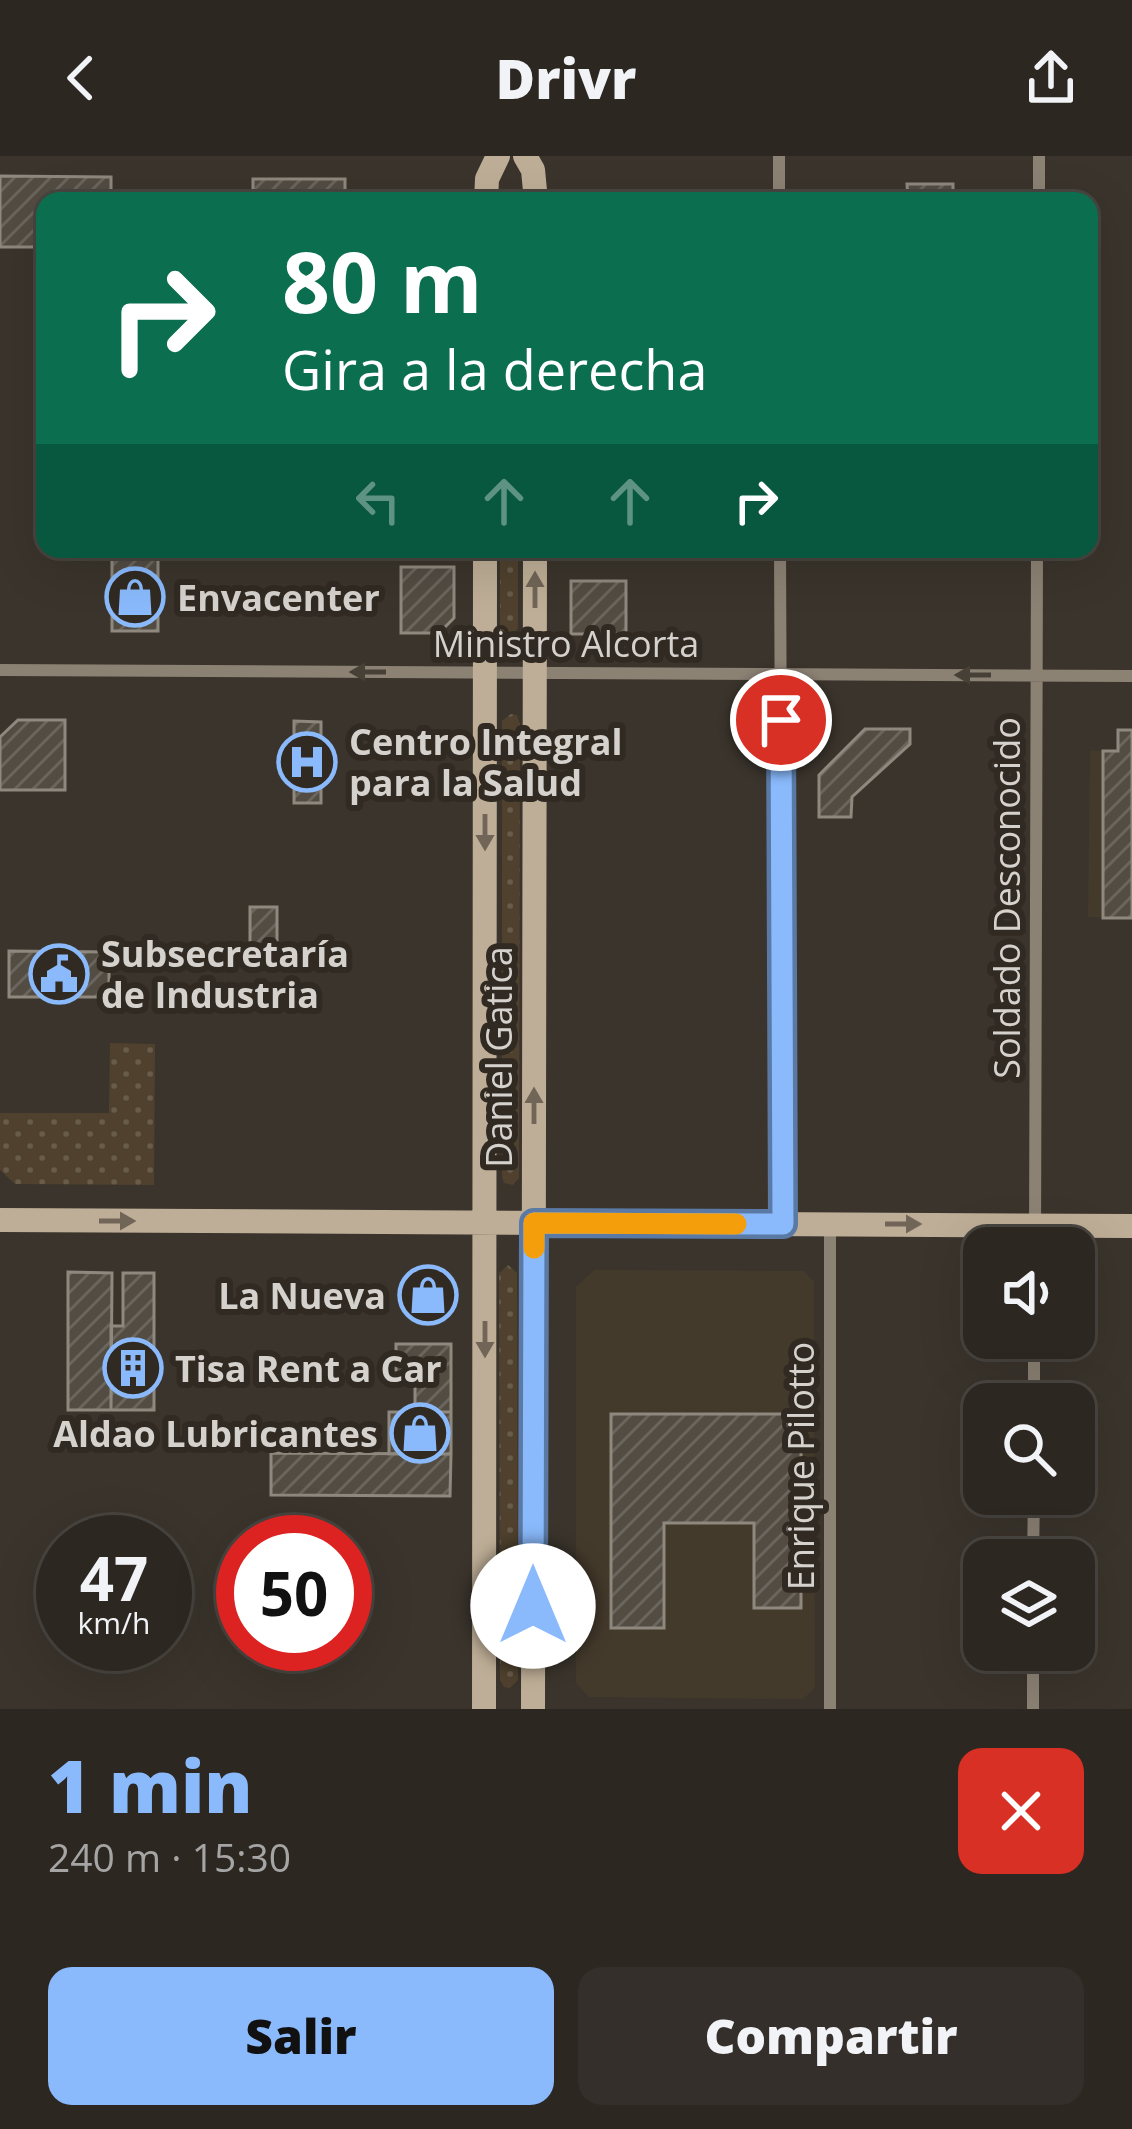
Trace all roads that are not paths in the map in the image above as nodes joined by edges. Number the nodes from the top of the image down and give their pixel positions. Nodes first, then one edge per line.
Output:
1 (498, 156) edge
2 (525, 156) edge
3 (779, 156) edge
4 (1039, 156) edge
5 (487, 192) edge
6 (535, 192) edge
7 (779, 192) edge
8 (1039, 192) edge
9 (485, 558) edge
10 (535, 558) edge
11 (780, 558) edge
12 (1037, 558) edge
13 (0, 670) edge
14 (485, 673) junction
15 (535, 673) junction
16 (781, 674) junction
17 (1037, 676) junction
18 (1132, 676) edge
19 (0, 1220) edge
20 (484, 1222) junction
21 (534, 1223) junction
22 (783, 1224) junction
23 (830, 1224) junction
24 (1132, 1226) edge
25 (1034, 1227) edge
26 (1095, 1230) edge
27 (963, 1232) edge
28 (1033, 1671) edge
29 (484, 1709) edge
30 (533, 1709) edge
31 (830, 1709) edge
32 (1033, 1709) edge

1 - 5 main road
2 - 6 main road
3 - 7 street
4 - 8 street
9 - 14 main road, Daniel Gatica
15 -> 10 main road, Daniel Gatica
11 - 16 street
12 - 17 street, Soldado Desconocido
14 -> 13 street, Ministro Alcorta
14 - 15 street, Ministro Alcorta
14 -> 20 main road, Daniel Gatica
15 - 16 street, Ministro Alcorta
21 -> 15 main road, Daniel Gatica
17 -> 16 street, Ministro Alcorta
16 - 22 street
17 - 18 street, Ministro Alcorta
17 - 25 street, Soldado Desconocido
19 -> 20 main road
20 - 21 main road
20 -> 29 main road, Daniel Gatica
21 - 22 main road
21 - 30 main road, Daniel Gatica
22 - 23 main road
23 -> 27 main road
23 - 31 street, Enrique Pilotto
24 - 26 main road
28 - 32 street

